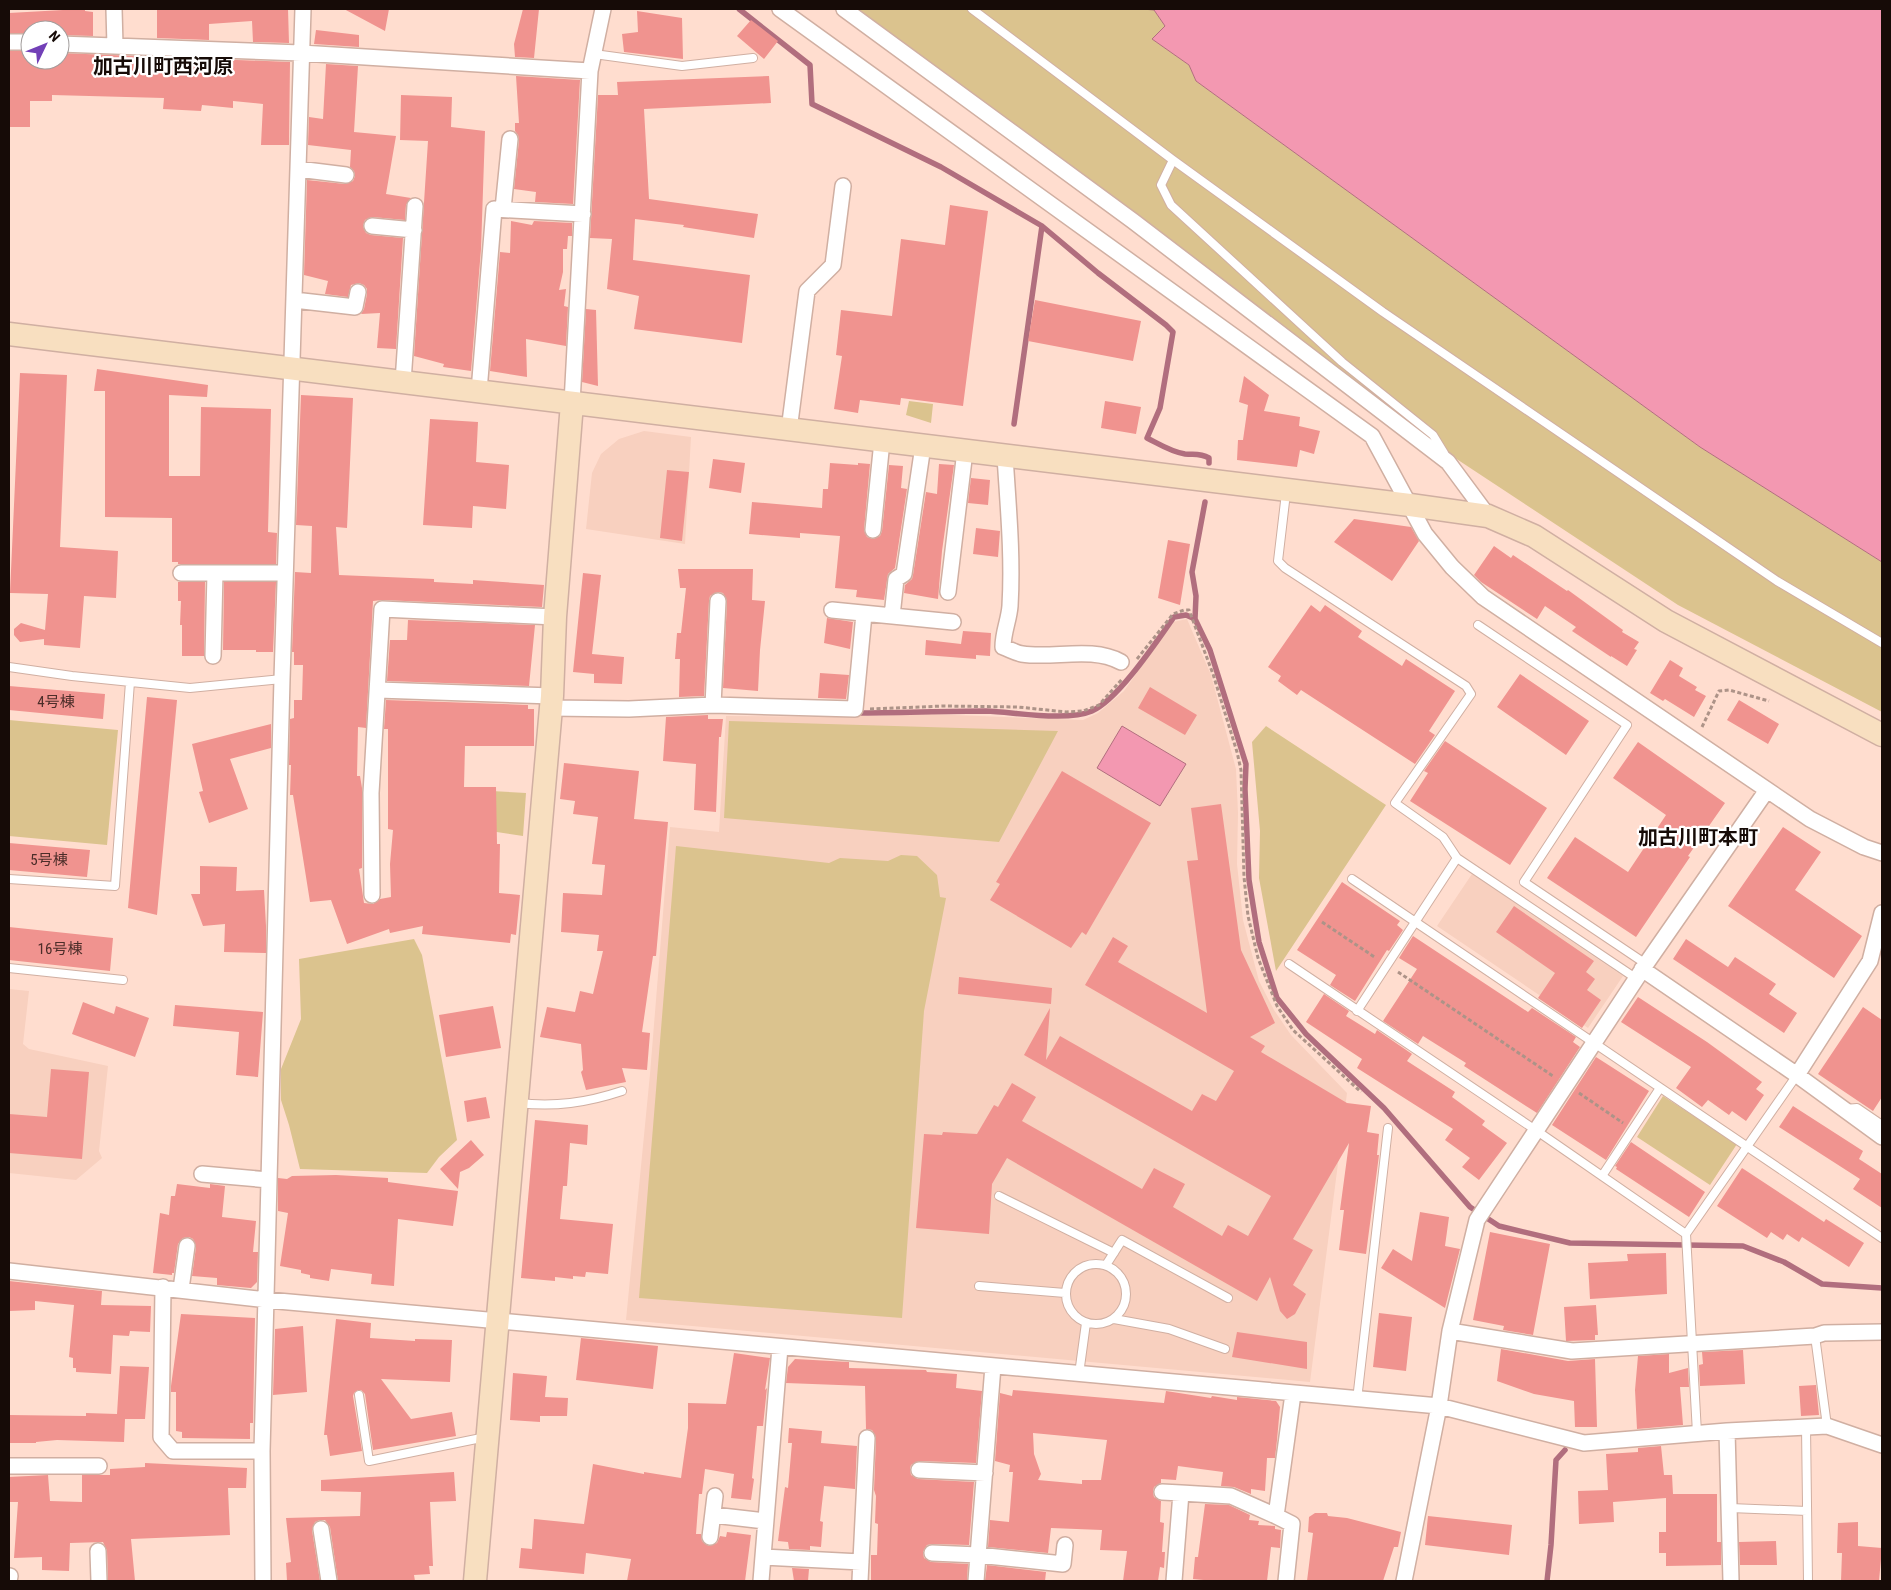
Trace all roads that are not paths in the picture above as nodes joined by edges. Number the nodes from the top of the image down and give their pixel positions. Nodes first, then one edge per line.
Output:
1 (114, 9) edge
2 (303, 9) edge
3 (603, 9) edge
4 (780, 9) edge
5 (844, 9) edge
6 (972, 9) edge
7 (70, 44) edge
8 (115, 46) junction
9 (301, 53) junction
10 (594, 54) junction
11 (753, 58) dead end
12 (590, 71) junction
13 (510, 139) dead end
14 (1173, 160) junction
15 (298, 169) junction
16 (346, 174) dead end
17 (843, 186) dead end
18 (415, 206) dead end
19 (503, 210) junction
20 (583, 214) junction
21 (372, 226) dead end
22 (414, 230) junction
23 (358, 292) dead end
24 (294, 300) junction
25 (9, 334) edge
26 (292, 368) junction
27 (403, 382) junction
28 (479, 391) junction
29 (572, 403) junction
30 (790, 430) junction
31 (882, 441) junction
32 (924, 446) junction
33 (966, 451) junction
34 (1005, 456) junction
35 (1448, 462) junction
36 (1286, 491) junction
37 (1410, 505) junction
38 (1488, 516) junction
39 (873, 530) dead end
40 (181, 573) dead end
41 (216, 573) junction
42 (285, 573) junction
43 (948, 592) dead end
44 (718, 600) dead end
45 (832, 610) dead end
46 (864, 614) junction
47 (892, 616) junction
48 (555, 617) junction
49 (953, 622) dead end
50 (1478, 624) dead end
51 (1882, 643) edge
52 (213, 656) dead end
53 (9, 666) edge
54 (1127, 667) road end
55 (282, 679) junction
56 (130, 682) junction
57 (378, 690) junction
58 (551, 702) junction
59 (713, 705) junction
60 (1882, 735) edge
61 (1767, 790) junction
62 (1882, 853) edge
63 (1457, 858) junction
64 (9, 879) edge
65 (1352, 879) dead end
66 (372, 895) dead end
67 (1882, 913) edge
68 (1415, 922) junction
69 (1289, 964) dead end
70 (9, 968) edge
71 (1642, 971) junction
72 (123, 980) dead end
73 (1357, 1011) junction
74 (1594, 1043) junction
75 (1797, 1075) junction
76 (1660, 1088) junction
77 (622, 1091) dead end
78 (516, 1103) junction
79 (1845, 1109) junction
80 (1882, 1125) edge
81 (1388, 1128) dead end
82 (1537, 1131) junction
83 (1882, 1136) edge
84 (1747, 1147) junction
85 (202, 1174) dead end
86 (1602, 1176) junction
87 (269, 1180) junction
88 (999, 1196) dead end
89 (1686, 1237) junction
90 (1882, 1238) edge
91 (187, 1246) dead end
92 (1114, 1253) junction
93 (1106, 1265) junction
94 (9, 1271) edge
95 (979, 1286) dead end
96 (163, 1287) junction
97 (181, 1289) junction
98 (1065, 1293) junction
99 (1228, 1298) dead end
100 (266, 1300) junction
101 (1114, 1319) junction
102 (498, 1320) junction
103 (1086, 1323) junction
104 (1450, 1331) junction
105 (1882, 1332) edge
106 (1819, 1334) junction
107 (1691, 1343) junction
108 (780, 1347) junction
109 (1225, 1349) dead end
110 (993, 1366) junction
111 (1080, 1374) junction
112 (1293, 1394) junction
113 (359, 1395) dead end
114 (1357, 1400) junction
115 (1439, 1406) junction
116 (1827, 1426) junction
117 (1806, 1427) junction
118 (1727, 1431) junction
119 (1697, 1433) junction
120 (488, 1436) junction
121 (867, 1438) dead end
122 (1882, 1444) edge
123 (262, 1451) junction
124 (9, 1466) edge
125 (99, 1466) dead end
126 (919, 1470) dead end
127 (985, 1473) junction
128 (1162, 1492) dead end
129 (1181, 1493) junction
130 (715, 1496) dead end
131 (1730, 1508) junction
132 (1806, 1511) junction
133 (713, 1514) junction
134 (1276, 1516) junction
135 (766, 1521) junction
136 (321, 1529) dead end
137 (710, 1537) dead end
138 (1065, 1545) dead end
139 (98, 1551) dead end
140 (932, 1553) dead end
141 (978, 1555) junction
142 (763, 1557) junction
143 (861, 1562) junction
144 (100, 1581) edge
145 (263, 1581) edge
146 (329, 1581) edge
147 (475, 1581) edge
148 (760, 1581) edge
149 (860, 1581) edge
150 (976, 1581) edge
151 (1174, 1581) edge
152 (1286, 1581) edge
153 (1404, 1581) edge
154 (1732, 1581) edge
155 (1808, 1581) edge

1 - 8 street
2 - 9 street
3 - 10 street
4 - 37 street
5 - 35 street
6 - 14 lane
7 - 8 street
8 - 9 street
9 - 12 street
9 - 15 street
10 - 11 lane
10 - 12 street
12 - 20 street
13 - 19 street
14 - 35 lane
14 - 51 lane
15 - 16 street
15 - 24 street
17 - 30 street
18 - 22 street
19 - 20 street
19 - 28 street
20 - 29 street
21 - 22 street
22 - 27 street
23 - 24 street
24 - 26 street
25 - 26 street
26 - 27 street
26 - 42 street
27 - 28 street
28 - 29 street
29 - 30 street
29 - 48 street
30 - 31 street
31 - 32 street
31 - 39 street
32 - 33 street
32 - 47 street
33 - 34 street
33 - 43 street
34 - 36 street
34 - 54 street
35 - 38 street
36 - 37 street
36 - 63 lane
37 - 38 street
37 - 61 street
38 - 60 street
40 - 41 street
41 - 42 street
41 - 52 street
42 - 55 street
44 - 59 street
45 - 46 street
46 - 47 street
46 - 59 street
47 - 49 street
48 - 57 street
48 - 58 street
50 - 71 lane
53 - 56 lane
55 - 56 lane
55 - 87 street
56 - 64 lane
57 - 58 street
57 - 66 street
58 - 59 street
58 - 78 street
61 - 62 street
61 - 71 street
63 - 68 lane
63 - 71 lane
65 - 68 lane
67 - 75 street
68 - 73 lane
68 - 74 lane
69 - 73 lane
70 - 72 lane
71 - 74 street
71 - 75 street
73 - 82 lane
74 - 76 lane
74 - 82 street
75 - 79 street
75 - 84 lane
76 - 84 lane
76 - 86 lane
77 - 78 lane
78 - 102 street
79 - 80 lane
79 - 83 street
81 - 114 lane
82 - 86 lane
82 - 104 street
84 - 89 lane
84 - 90 lane
85 - 87 street
86 - 89 lane
87 - 100 street
88 - 92 lane
89 - 107 lane
91 - 97 street
92 - 93 lane
92 - 99 lane
93 - 98 lane
93 - 101 lane
94 - 96 street
95 - 98 lane
96 - 97 street
96 - 123 street
97 - 100 street
98 - 103 lane
100 - 102 street
100 - 123 street
101 - 103 lane
101 - 109 lane
102 - 108 street
102 - 120 street
103 - 111 lane
104 - 107 street
104 - 115 street
105 - 106 street
106 - 107 street
106 - 116 lane
107 - 119 lane
108 - 110 street
108 - 135 street
110 - 111 street
110 - 127 street
111 - 112 street
112 - 114 street
112 - 134 street
113 - 120 lane
114 - 115 street
115 - 119 street
115 - 153 street
116 - 117 street
116 - 122 street
117 - 118 street
117 - 132 lane
118 - 119 street
118 - 131 street
120 - 147 street
121 - 143 street
123 - 145 street
124 - 125 street
126 - 127 street
127 - 141 street
128 - 129 street
129 - 134 street
129 - 151 street
130 - 133 street
131 - 132 lane
131 - 154 street
132 - 155 lane
133 - 135 street
133 - 137 street
134 - 152 street
135 - 142 street
136 - 146 street
138 - 141 street
139 - 144 street
140 - 141 street
141 - 150 street
142 - 143 street
142 - 148 street
143 - 149 street

